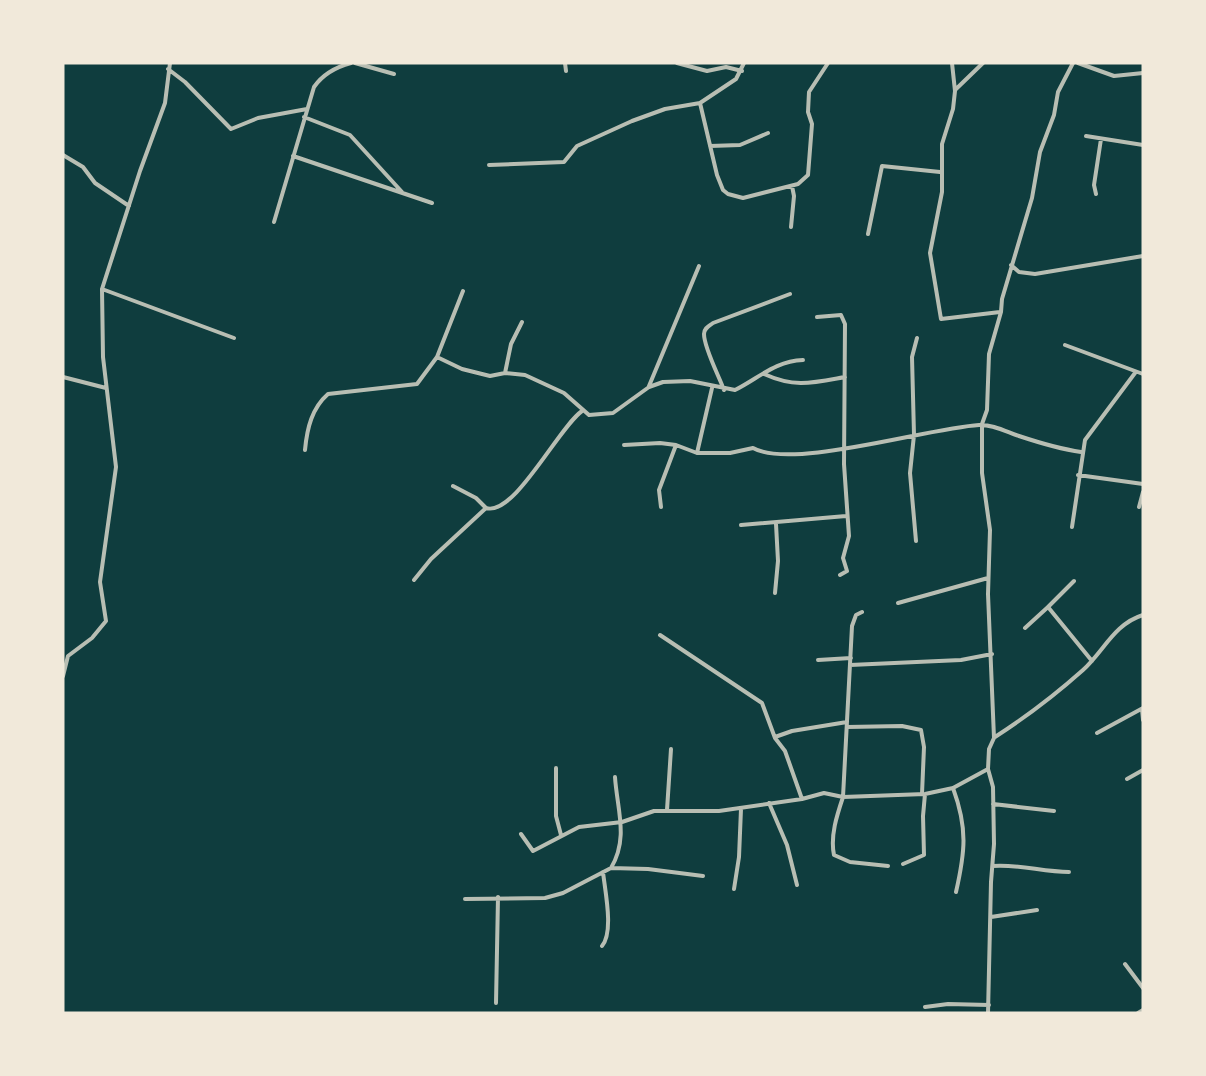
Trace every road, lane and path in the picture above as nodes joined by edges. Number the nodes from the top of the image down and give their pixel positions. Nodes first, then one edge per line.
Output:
1 (170, 63) edge
2 (353, 63) edge
3 (565, 63) edge
4 (677, 63) edge
5 (744, 63) edge
6 (828, 63) edge
7 (952, 63) edge
8 (983, 63) edge
9 (1073, 63) edge
10 (1078, 63) edge
11 (168, 69) junction
12 (566, 71) dead end
13 (742, 71) junction
14 (1143, 73) edge
15 (394, 74) dead end
16 (955, 91) junction
17 (700, 103) junction
18 (307, 109) junction
19 (304, 117) junction
20 (768, 133) dead end
21 (1086, 136) dead end
22 (1101, 139) junction
23 (1143, 145) edge
24 (710, 146) junction
25 (63, 155) edge
26 (293, 156) junction
27 (489, 165) dead end
28 (940, 171) junction
29 (792, 186) junction
30 (402, 193) junction
31 (1096, 194) dead end
32 (432, 203) dead end
33 (129, 206) junction
34 (274, 222) dead end
35 (791, 227) dead end
36 (868, 234) dead end
37 (1143, 256) edge
38 (1011, 265) junction
39 (699, 266) dead end
40 (102, 289) junction
41 (463, 291) dead end
42 (790, 294) dead end
43 (1001, 312) junction
44 (816, 318) dead end
45 (522, 322) dead end
46 (234, 338) dead end
47 (917, 338) dead end
48 (1065, 345) dead end
49 (437, 357) junction
50 (803, 360) dead end
51 (505, 373) junction
52 (1135, 373) junction
53 (764, 374) junction
54 (1143, 374) edge
55 (63, 377) edge
56 (844, 377) junction
57 (649, 387) junction
58 (106, 388) junction
59 (712, 388) junction
60 (724, 390) junction
61 (582, 410) junction
62 (982, 424) junction
63 (915, 435) junction
64 (624, 445) dead end
65 (676, 445) junction
66 (845, 448) junction
67 (305, 450) dead end
68 (1081, 452) junction
69 (697, 453) junction
70 (1078, 475) junction
71 (1143, 484) edge
72 (453, 486) dead end
73 (1143, 492) edge
74 (661, 507) dead end
75 (1140, 507) dead end
76 (486, 508) junction
77 (846, 516) junction
78 (776, 524) junction
79 (741, 525) dead end
80 (1072, 527) dead end
81 (916, 542) dead end
82 (840, 575) dead end
83 (988, 578) junction
84 (414, 580) dead end
85 (1074, 581) dead end
86 (775, 592) dead end
87 (898, 603) dead end
88 (1048, 607) junction
89 (862, 612) dead end
90 (1143, 615) edge
91 (1025, 628) dead end
92 (660, 635) dead end
93 (992, 654) junction
94 (850, 658) junction
95 (818, 660) dead end
96 (1092, 661) junction
97 (850, 665) junction
98 (63, 676) edge
99 (1143, 709) edge
100 (1143, 720) edge
101 (847, 725) junction
102 (1097, 733) dead end
103 (775, 738) junction
104 (994, 738) junction
105 (671, 749) dead end
106 (556, 768) dead end
107 (988, 769) junction
108 (1143, 770) edge
109 (615, 777) dead end
110 (1127, 779) dead end
111 (953, 788) junction
112 (923, 794) junction
113 (843, 797) junction
114 (802, 799) junction
115 (769, 803) junction
116 (993, 804) junction
117 (741, 809) junction
118 (667, 810) junction
119 (1054, 811) dead end
120 (622, 822) junction
121 (521, 834) dead end
122 (561, 835) junction
123 (903, 864) dead end
124 (888, 866) dead end
125 (993, 866) junction
126 (611, 868) junction
127 (603, 872) junction
128 (1069, 872) dead end
129 (703, 876) dead end
130 (797, 885) dead end
131 (734, 889) dead end
132 (956, 892) dead end
133 (498, 897) junction
134 (465, 899) dead end
135 (1037, 910) dead end
136 (991, 917) junction
137 (602, 946) dead end
138 (1125, 964) dead end
139 (1143, 988) edge
140 (495, 1003) dead end
141 (989, 1005) junction
142 (925, 1007) dead end
143 (1143, 1010) edge
144 (988, 1013) edge
145 (1138, 1013) edge

1 - 11 street
2 - 15 street
2 - 18 street
3 - 12 street
4 - 13 street
5 - 13 street
6 - 29 street
7 - 16 street
8 - 16 street
9 - 38 street
10 - 14 street
11 - 18 street
11 - 33 street
13 - 17 street
16 - 28 street
17 - 24 street
17 - 27 street
18 - 19 street
19 - 26 street
19 - 30 street
20 - 24 street
21 - 22 street
22 - 23 street
22 - 31 street
24 - 29 street
25 - 33 street
26 - 30 street
26 - 34 street
28 - 36 street
28 - 43 street
29 - 35 street
30 - 32 street
33 - 40 street
37 - 38 street
38 - 43 street
39 - 57 street
40 - 46 street
40 - 58 street
41 - 49 street
42 - 60 street
43 - 62 street
44 - 56 street
45 - 51 street
47 - 63 street
48 - 52 street
49 - 51 street
49 - 67 street
50 - 53 street
51 - 61 street
52 - 54 street
52 - 68 street
53 - 56 street
53 - 60 street
55 - 58 street
56 - 66 street
57 - 59 street
57 - 61 street
58 - 98 street
59 - 60 street
59 - 69 street
61 - 76 street
62 - 63 street
62 - 68 street
62 - 83 street
63 - 66 street
63 - 81 street
64 - 65 street
65 - 69 street
65 - 74 street
66 - 69 street
66 - 77 street
68 - 70 street
70 - 71 street
70 - 80 street
72 - 76 street
73 - 75 street
76 - 84 street
77 - 78 street
77 - 82 street
78 - 79 street
78 - 86 street
83 - 87 street
83 - 93 street
85 - 88 street
88 - 91 street
88 - 96 street
89 - 94 street
90 - 96 street
92 - 103 street
93 - 97 street
93 - 104 street
94 - 95 street
94 - 97 street
96 - 104 street
97 - 101 street
99 - 100 street
99 - 102 street
101 - 103 street
101 - 112 street
101 - 113 street
103 - 114 street
104 - 107 street
105 - 118 street
106 - 122 street
107 - 111 street
107 - 116 street
108 - 110 street
109 - 120 street
111 - 112 street
111 - 132 street
112 - 113 street
112 - 123 street
113 - 114 street
113 - 124 street
114 - 115 street
115 - 117 street
115 - 130 street
116 - 119 street
116 - 125 street
117 - 118 street
117 - 131 street
118 - 120 street
120 - 122 street
120 - 126 street
121 - 122 street
125 - 128 street
125 - 136 street
126 - 127 street
126 - 129 street
127 - 133 street
127 - 137 street
133 - 134 street
133 - 140 street
135 - 136 street
136 - 141 street
138 - 139 street
141 - 142 street
141 - 144 street
143 - 145 street

